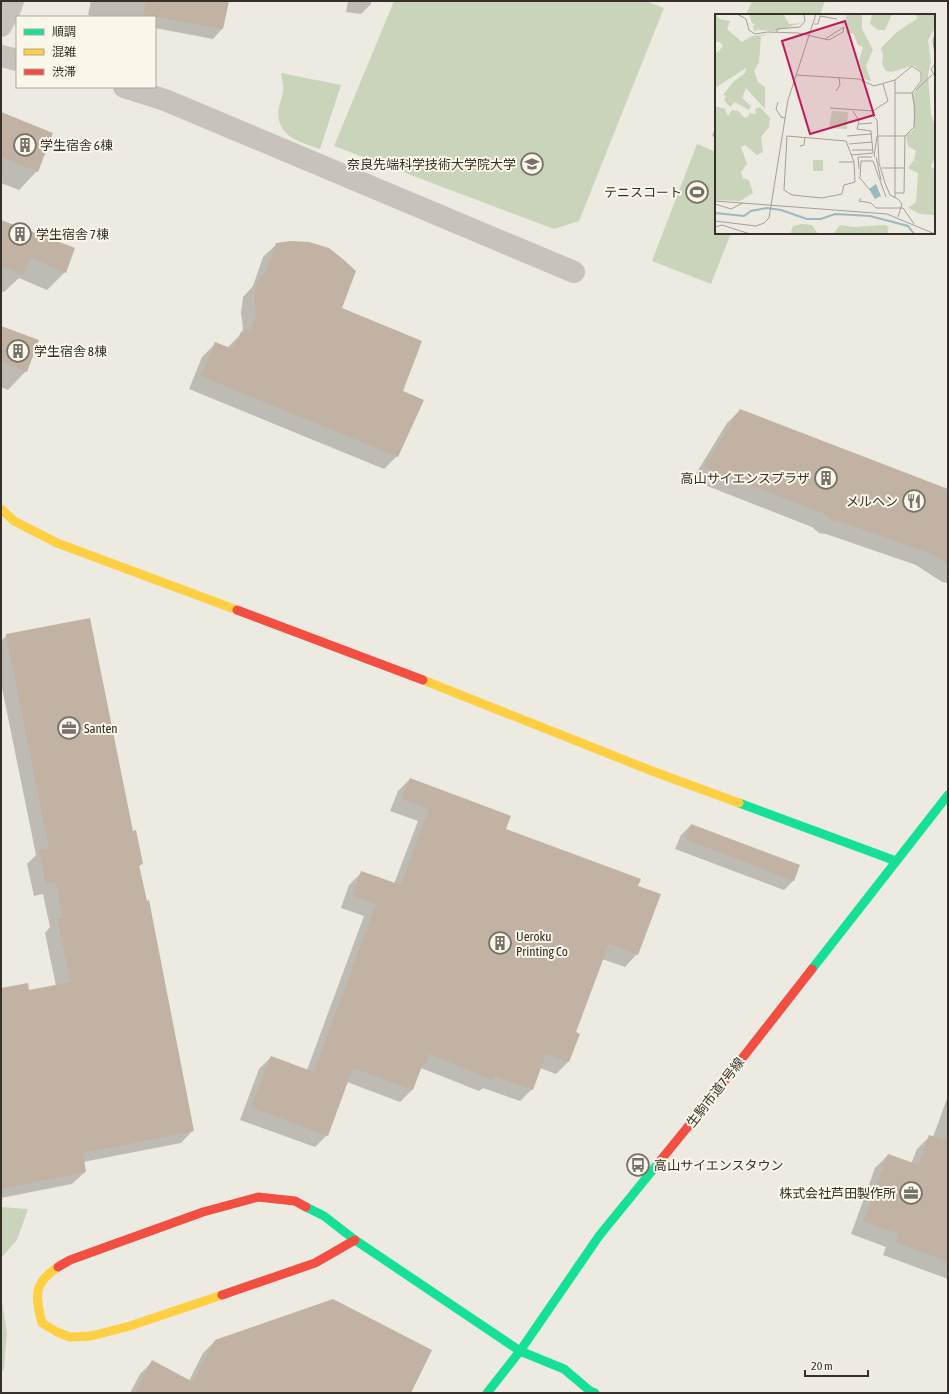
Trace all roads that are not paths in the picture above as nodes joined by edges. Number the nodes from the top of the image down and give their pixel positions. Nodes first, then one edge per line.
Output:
1 (13, 1) edge
2 (1, 26) edge
3 (1, 56) edge
4 (16, 60) edge
5 (127, 88) edge
6 (574, 272) dead end
7 (1, 509) edge
8 (948, 795) edge
9 (896, 861) junction
10 (355, 1240) junction
11 (520, 1351) junction
12 (487, 1393) edge
13 (595, 1393) edge

1 - 2 street
3 - 4 street
5 - 6 street
7 - 9 street
8 - 9 street, 生駒市道7号線
9 - 11 street, 生駒市道7号線
10 - 10 street
10 - 11 street
11 - 12 street, 生駒市道7号線
11 - 13 street

